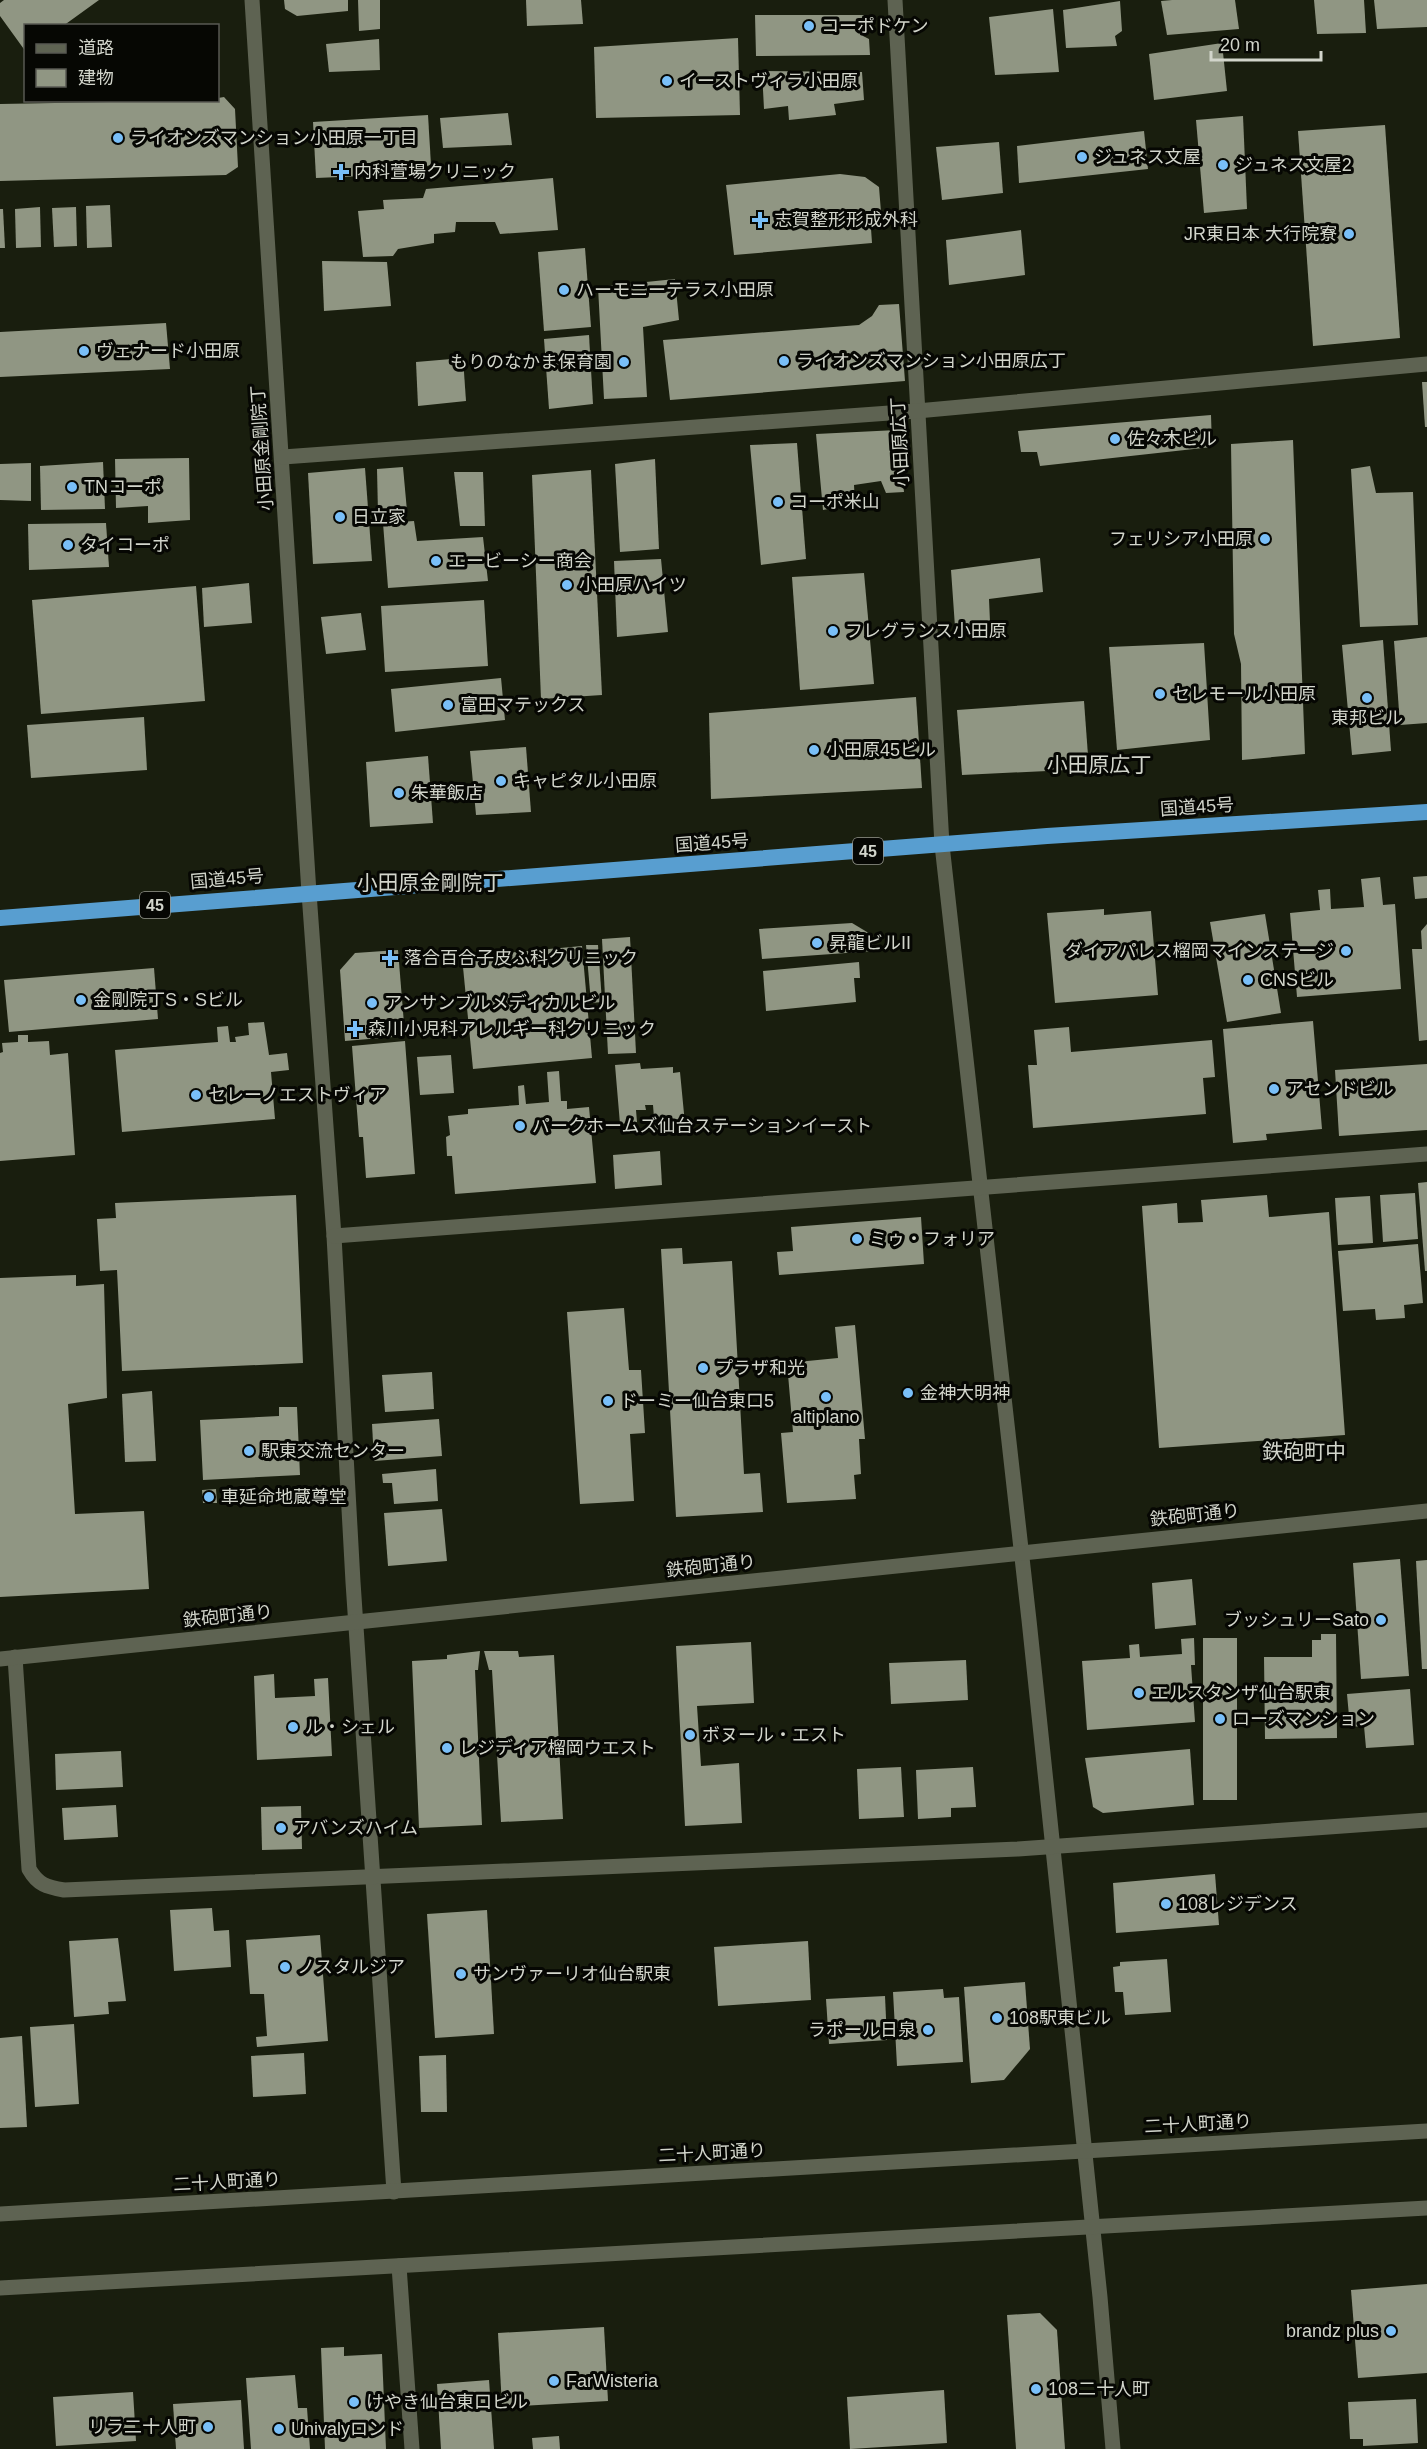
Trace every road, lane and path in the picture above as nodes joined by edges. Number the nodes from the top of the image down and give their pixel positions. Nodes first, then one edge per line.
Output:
1 (252, 0) edge
2 (895, 0) edge
3 (1427, 364) edge
4 (917, 411) junction
5 (283, 457) junction
6 (1427, 812) edge
7 (942, 845) junction
8 (309, 893) junction
9 (0, 918) edge
10 (1427, 1154) edge
11 (981, 1188) junction
12 (334, 1236) junction
13 (1427, 1511) edge
14 (1022, 1553) junction
15 (356, 1622) junction
16 (7, 1658) edge
17 (1427, 1820) edge
18 (1052, 1846) junction
19 (373, 1878) junction
20 (1427, 2131) edge
21 (1084, 2150) junction
22 (394, 2192) junction
23 (1427, 2208) edge
24 (0, 2214) edge
25 (1093, 2227) junction
26 (399, 2266) junction
27 (0, 2288) edge
28 (412, 2449) edge
29 (1113, 2449) edge

1 - 5 street, 小田原金剛院丁
2 - 4 street, 小田原広丁
3 - 4 street
4 - 5 street
4 - 7 street, 小田原広丁
5 - 8 street, 小田原金剛院丁
6 - 7 highway, 国道45号 / 45
7 - 8 highway, 国道45号 / 45
7 - 11 street, 小田原広丁
8 - 9 highway, 国道45号 / 45
8 - 12 street, 小田原金剛院丁
10 - 11 street
11 - 12 street
11 - 14 street, 小田原広丁
12 - 15 street, 小田原金剛院丁
13 - 14 street, 鉄砲町通り
14 - 15 street, 鉄砲町通り
14 - 18 street, 小田原広丁
15 - 16 street, 鉄砲町通り
15 - 19 street, 小田原金剛院丁
16 - 19 street
17 - 18 street
18 - 19 street
18 - 21 street, 小田原広丁
19 - 22 street, 小田原金剛院丁
20 - 21 street, 二十人町通り
21 - 22 street, 二十人町通り
21 - 25 street, 小田原広丁
22 - 24 street, 二十人町通り
23 - 25 street
25 - 26 street
25 - 29 street, 小田原広丁
26 - 27 street
26 - 28 street

